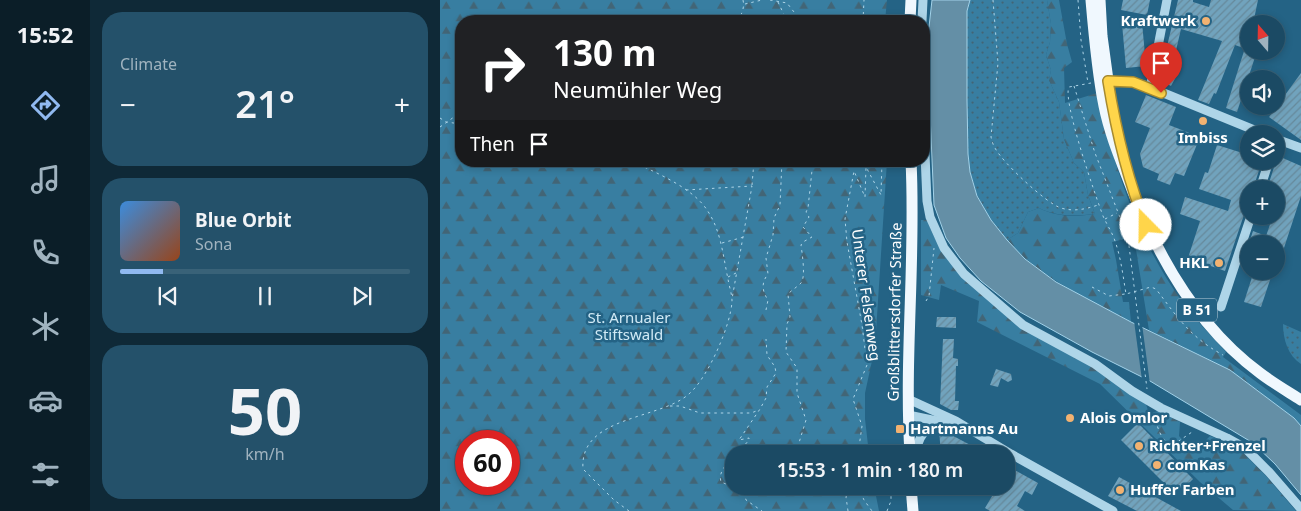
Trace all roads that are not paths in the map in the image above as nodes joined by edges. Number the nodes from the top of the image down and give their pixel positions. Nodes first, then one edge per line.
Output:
1 (911, 0) edge
2 (923, 0) edge
3 (1091, 0) edge
4 (1100, 0) edge
5 (1167, 0) edge
6 (910, 15) edge
7 (922, 15) edge
8 (1104, 81) junction
9 (1150, 88) junction
10 (1242, 125) edge
11 (1285, 143) edge
12 (1301, 148) edge
13 (911, 167) edge
14 (926, 167) edge
15 (1248, 225) edge
16 (1221, 307) dead end
17 (908, 398) junction
18 (1301, 400) edge
19 (908, 415) junction
20 (947, 423) junction
21 (966, 428) junction
22 (910, 445) edge
23 (917, 445) edge
24 (912, 495) edge
25 (1301, 509) edge
26 (913, 511) edge
27 (1113, 511) edge

1 - 6 main road
2 - 7 street
3 - 8 main road, B 51
4 - 8 main road, B 51
5 - 9 street
8 - 9 street
8 - 18 main road, B 51
9 - 10 street
11 - 12 street
13 - 17 main road, Großblittersdorfer Straße
14 - 25 street
15 - 16 street
17 - 19 main road, Großblittersdorfer Straße
17 - 21 street
19 - 20 street
19 - 22 main road, Großblittersdorfer Straße
20 - 21 street
20 - 23 street
21 - 27 street
24 - 26 main road

